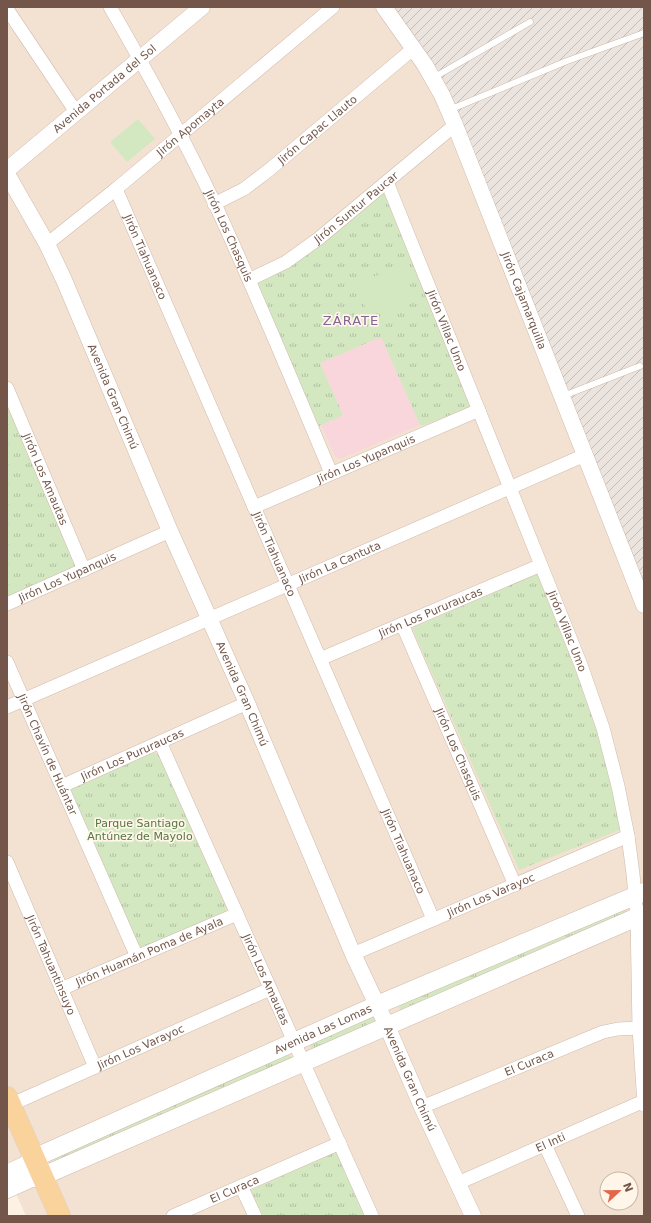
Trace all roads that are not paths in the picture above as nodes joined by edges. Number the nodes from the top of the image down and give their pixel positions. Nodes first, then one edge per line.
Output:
1 (110, 7) edge
2 (202, 7) edge
3 (333, 7) edge
4 (384, 7) edge
5 (7, 9) edge
6 (530, 22) dead end
7 (644, 33) edge
8 (414, 48) junction
9 (140, 59) junction
10 (433, 78) junction
11 (76, 112) junction
12 (452, 117) junction
13 (180, 135) junction
14 (7, 170) edge
15 (7, 174) edge
16 (387, 182) junction
17 (116, 189) junction
18 (214, 204) junction
19 (47, 244) junction
20 (249, 280) junction
21 (640, 366) dead end
22 (8, 392) edge
23 (562, 397) junction
24 (479, 410) junction
25 (585, 455) junction
26 (331, 473) junction
27 (510, 488) junction
28 (254, 507) junction
29 (170, 531) junction
30 (541, 565) junction
31 (84, 570) junction
32 (288, 585) junction
33 (641, 587) edge
34 (7, 604) edge
35 (644, 605) edge
36 (210, 619) junction
37 (402, 624) junction
38 (320, 659) junction
39 (7, 662) edge
40 (24, 700) junction
41 (247, 703) junction
42 (7, 707) edge
43 (160, 742) junction
44 (62, 786) junction
45 (628, 836) junction
46 (7, 862) edge
47 (515, 885) junction
48 (639, 894) edge
49 (237, 914) junction
50 (640, 916) edge
51 (433, 919) junction
52 (353, 954) junction
53 (137, 957) junction
54 (270, 988) junction
55 (61, 989) junction
56 (377, 1005) junction
57 (387, 1026) junction
58 (639, 1028) junction
59 (294, 1042) junction
60 (304, 1063) junction
61 (95, 1067) junction
62 (9, 1101) edge
63 (644, 1101) edge
64 (644, 1105) edge
65 (422, 1107) junction
66 (7, 1127) edge
67 (340, 1143) junction
68 (545, 1145) junction
69 (22, 1175) edge
70 (458, 1183) junction
71 (241, 1186) junction
72 (46, 1216) edge
73 (60, 1216) edge
74 (173, 1216) edge
75 (255, 1216) edge
76 (372, 1216) edge
77 (473, 1216) edge
78 (578, 1216) edge

1 - 9 street, Jirón Los Chasquis
2 - 9 street, Avenida Portada del Sol
3 - 13 street, Jirón Apomayta
4 - 8 street, Jirón Cajamarquilla
5 - 11 street
6 - 10 lane
7 - 12 lane
8 - 10 street, Jirón Cajamarquilla
8 - 18 street, Jirón Capac Llauto
9 - 11 street, Avenida Portada del Sol
9 - 13 street, Jirón Los Chasquis
10 - 12 street, Jirón Cajamarquilla
11 - 14 street, Avenida Portada del Sol
12 - 16 street, Jirón Suntur Paucar
12 - 23 street, Jirón Cajamarquilla
13 - 17 street, Jirón Apomayta
13 - 18 street, Jirón Los Chasquis
15 - 19 street, Avenida Gran Chimú
16 - 20 street, Jirón Suntur Paucar
16 - 24 street, Jirón Villac Umo
17 - 19 street, Jirón Apomayta
17 - 28 street, Jirón Tiahuanaco
18 - 20 street, Jirón Los Chasquis
19 - 29 street, Avenida Gran Chimú
20 - 26 street, Jirón Los Chasquis
21 - 23 lane
22 - 31 street, Jirón Los Amautas
23 - 25 street, Jirón Cajamarquilla
24 - 26 street, Jirón Los Yupanquis
24 - 27 street, Jirón Villac Umo
25 - 27 street, Jirón La Cantuta
25 - 33 street, Jirón Cajamarquilla
26 - 28 street, Jirón Los Yupanquis
27 - 30 street, Jirón Villac Umo
27 - 32 street, Jirón La Cantuta
28 - 32 street, Jirón Tiahuanaco
29 - 31 street, Jirón Los Yupanquis
29 - 36 street, Avenida Gran Chimú
30 - 37 street, Jirón Los Pururaucas
30 - 45 street, Jirón Villac Umo
31 - 34 street, Jirón Los Yupanquis
32 - 36 street, Jirón La Cantuta
32 - 38 street, Jirón Tiahuanaco
33 - 35 street, Jirón Cajamarquilla
36 - 40 street, Jirón La Cantuta
36 - 41 street, Avenida Gran Chimú
37 - 38 street, Jirón Los Pururaucas
37 - 47 street, Jirón Los Chasquis
38 - 51 street, Jirón Tiahuanaco
39 - 40 street, Jirón Chavín de Huántar
40 - 42 street, Jirón La Cantuta
40 - 44 street, Jirón Chavín de Huántar
41 - 43 street, Jirón Los Pururaucas
41 - 52 street, Avenida Gran Chimú
43 - 44 street, Jirón Los Pururaucas
43 - 49 street, Jirón Los Amautas
44 - 53 street, Jirón Chavín de Huántar
45 - 47 street, Jirón Los Varayoc
45 - 48 street, Jirón Villac Umo
46 - 55 street, Jirón Tahuantinsuyo
47 - 51 street, Jirón Los Varayoc
48 - 50 street, Jirón Villac Umo
48 - 56 main road, Avenida Las Lomas
49 - 53 street, Jirón Huamán Poma de Ayala
49 - 54 street, Jirón Los Amautas
50 - 57 main road, Avenida Las Lomas
50 - 58 street, Jirón Villac Umo
51 - 52 street, Jirón Los Varayoc
52 - 56 street, Avenida Gran Chimú
53 - 55 street, Jirón Huamán Poma de Ayala
54 - 59 street, Jirón Los Amautas
54 - 61 street, Jirón Los Varayoc
55 - 61 street, Jirón Tahuantinsuyo
56 - 57 street, Avenida Gran Chimú
56 - 59 main road, Avenida Las Lomas
57 - 60 main road, Avenida Las Lomas
57 - 65 street, Avenida Gran Chimú
58 - 63 street, Jirón Villac Umo
58 - 65 street, El Curaca
59 - 60 street, Jirón Los Amautas
59 - 69 main road, Avenida Las Lomas
60 - 67 street, Jirón Los Amautas
60 - 69 main road, Avenida Las Lomas
61 - 62 street, Jirón Los Varayoc
62 - 69 main road
63 - 64 street, Jirón Villac Umo
63 - 68 street, El Inti
65 - 70 street, Avenida Gran Chimú
66 - 69 main road
67 - 71 street, El Curaca
67 - 76 street, Jirón Los Amautas
68 - 70 street, El Inti
68 - 78 street
69 - 72 main road
69 - 73 main road
70 - 77 street, Avenida Gran Chimú
71 - 74 street, El Curaca
71 - 75 street

